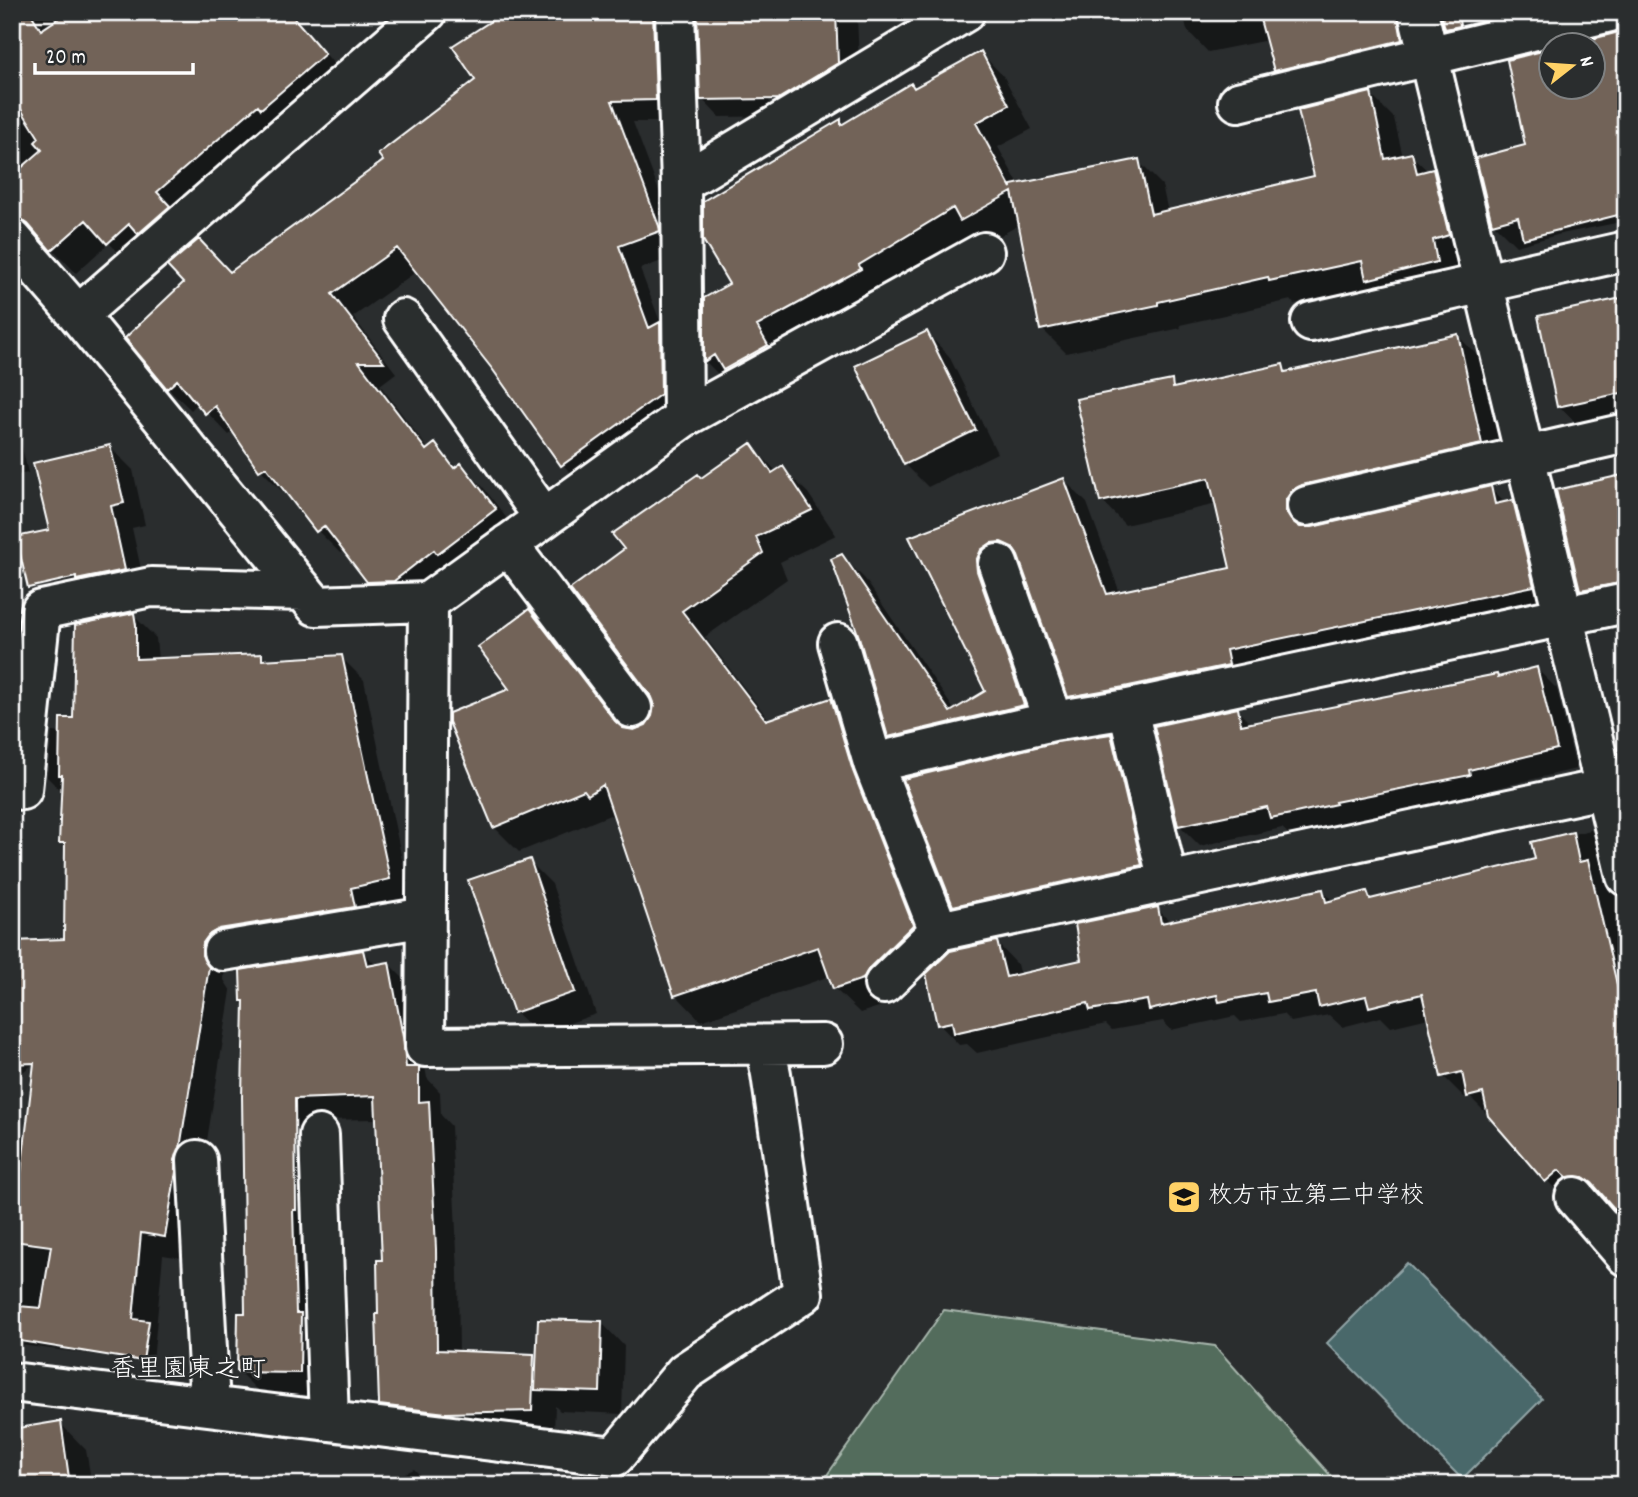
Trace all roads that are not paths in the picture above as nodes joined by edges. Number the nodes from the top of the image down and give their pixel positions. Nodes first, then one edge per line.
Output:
1 (427, 12) edge
2 (675, 12) edge
3 (965, 12) edge
4 (1419, 12) edge
5 (1610, 12) edge
6 (1429, 56) junction
7 (1238, 102) dead end
8 (681, 183) junction
9 (12, 239) edge
10 (1626, 251) edge
11 (984, 252) dead end
12 (1484, 283) junction
13 (78, 315) junction
14 (403, 319) dead end
15 (1311, 322) dead end
16 (683, 418) junction
17 (1626, 433) edge
18 (1525, 456) junction
19 (1307, 506) dead end
20 (544, 518) junction
21 (508, 544) junction
22 (998, 564) dead end
23 (310, 599) junction
24 (428, 602) junction
25 (1626, 603) edge
26 (1564, 616) junction
27 (838, 643) dead end
28 (632, 708) dead end
29 (1128, 709) junction
30 (1053, 721) junction
31 (873, 764) junction
32 (1616, 786) edge
33 (22, 790) dead end
34 (1626, 876) edge
35 (1168, 882) junction
36 (426, 917) junction
37 (939, 931) junction
38 (223, 951) dead end
39 (884, 984) dead end
40 (823, 1044) dead end
41 (765, 1045) junction
42 (319, 1135) dead end
43 (197, 1160) dead end
44 (1575, 1197) dead end
45 (1626, 1256) edge
46 (12, 1382) edge
47 (209, 1406) junction
48 (329, 1421) junction

1 - 13 street
2 - 8 street
3 - 8 street
4 - 6 street
5 - 6 street
6 - 7 street
6 - 12 street
8 - 16 street
9 - 13 street
10 - 12 street
11 - 16 street
12 - 15 street
12 - 18 street
13 - 23 street
14 - 20 street
16 - 20 street
17 - 18 street
18 - 19 street
18 - 26 street
20 - 21 street
21 - 24 street
21 - 28 street
22 - 30 street
23 - 24 street
23 - 33 street
24 - 36 street
25 - 26 street
26 - 29 street
26 - 32 street
27 - 31 street
29 - 30 street
29 - 35 street
30 - 31 street
31 - 37 street
32 - 34 street
32 - 35 street
35 - 37 street
36 - 38 street
36 - 41 street
37 - 39 street
40 - 41 street
41 - 48 street
42 - 48 street
43 - 47 street
44 - 45 street
46 - 47 street
47 - 48 street

